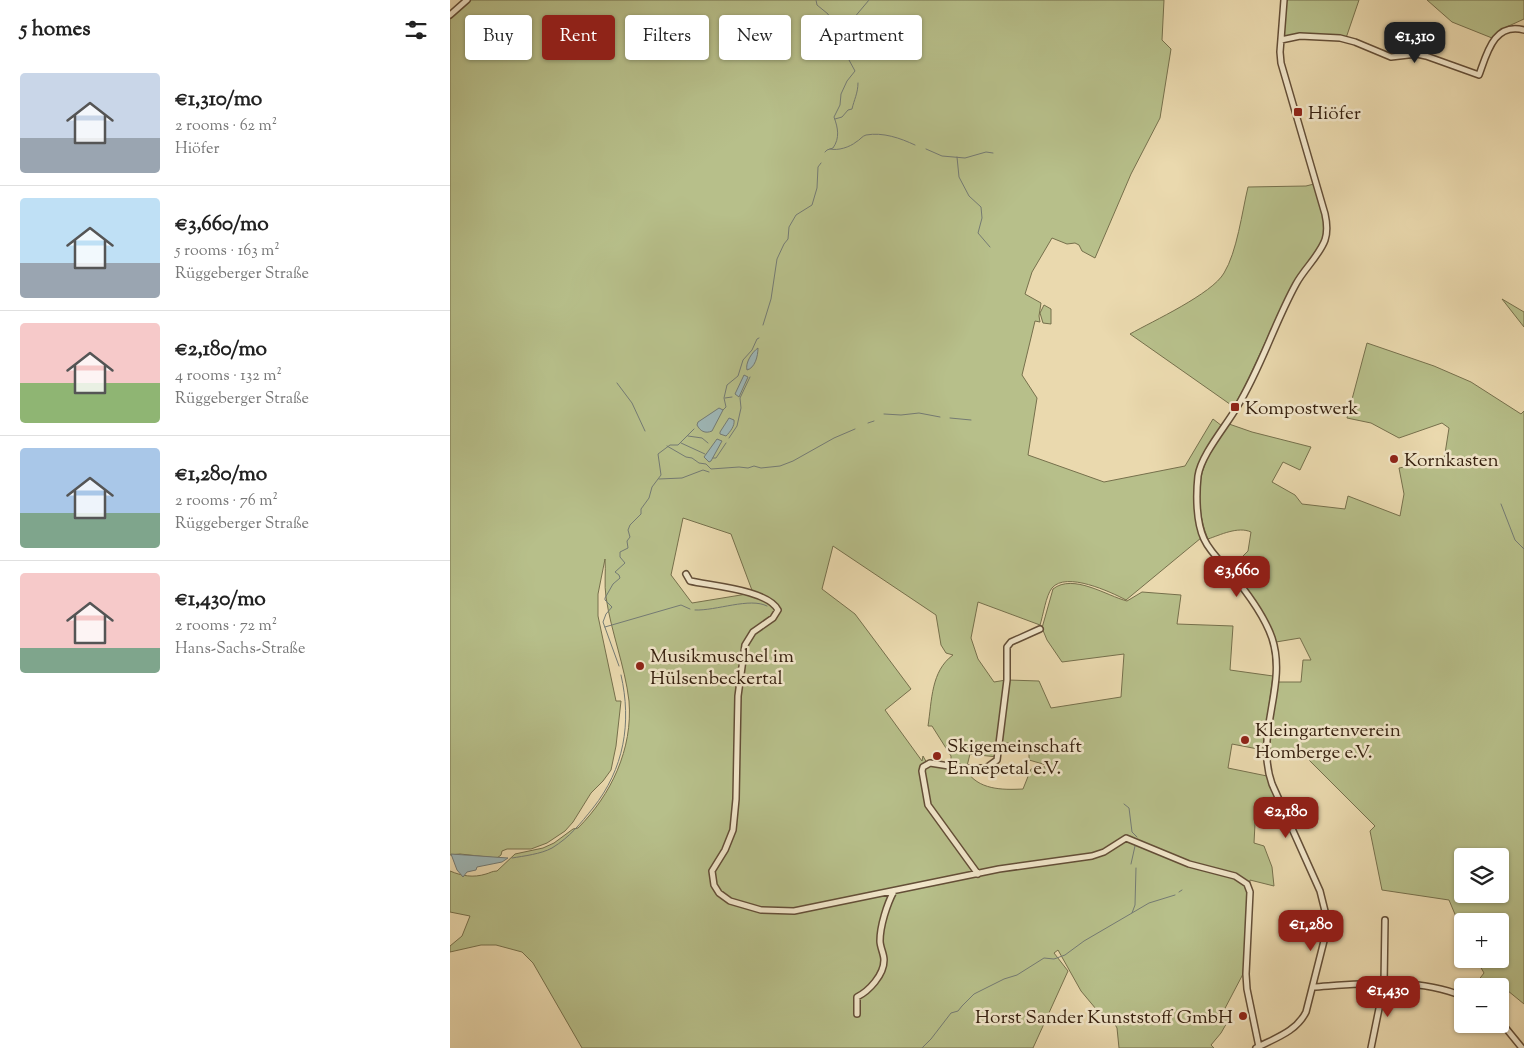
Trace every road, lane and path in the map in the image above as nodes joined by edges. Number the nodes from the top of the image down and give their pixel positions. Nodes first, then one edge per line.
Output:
1 (466, 0) edge
2 (1284, 0) edge
3 (450, 15) edge
4 (1524, 30) edge
5 (1281, 40) junction
6 (686, 574) dead end
7 (1040, 629) dead end
8 (978, 874) junction
9 (894, 891) junction
10 (1385, 920) dead end
11 (1384, 984) junction
12 (1313, 987) junction
13 (1454, 993) edge
14 (857, 1014) dead end
15 (1509, 1032) edge
16 (1258, 1047) edge
17 (1371, 1048) edge
18 (1522, 1048) edge

1 - 3 street
2 - 5 street
4 - 5 street
5 - 12 street
6 - 9 street
7 - 8 street
8 - 9 street
8 - 16 street
9 - 14 street
10 - 11 street
11 - 12 street
11 - 13 street
11 - 17 street
12 - 16 street
15 - 18 street

